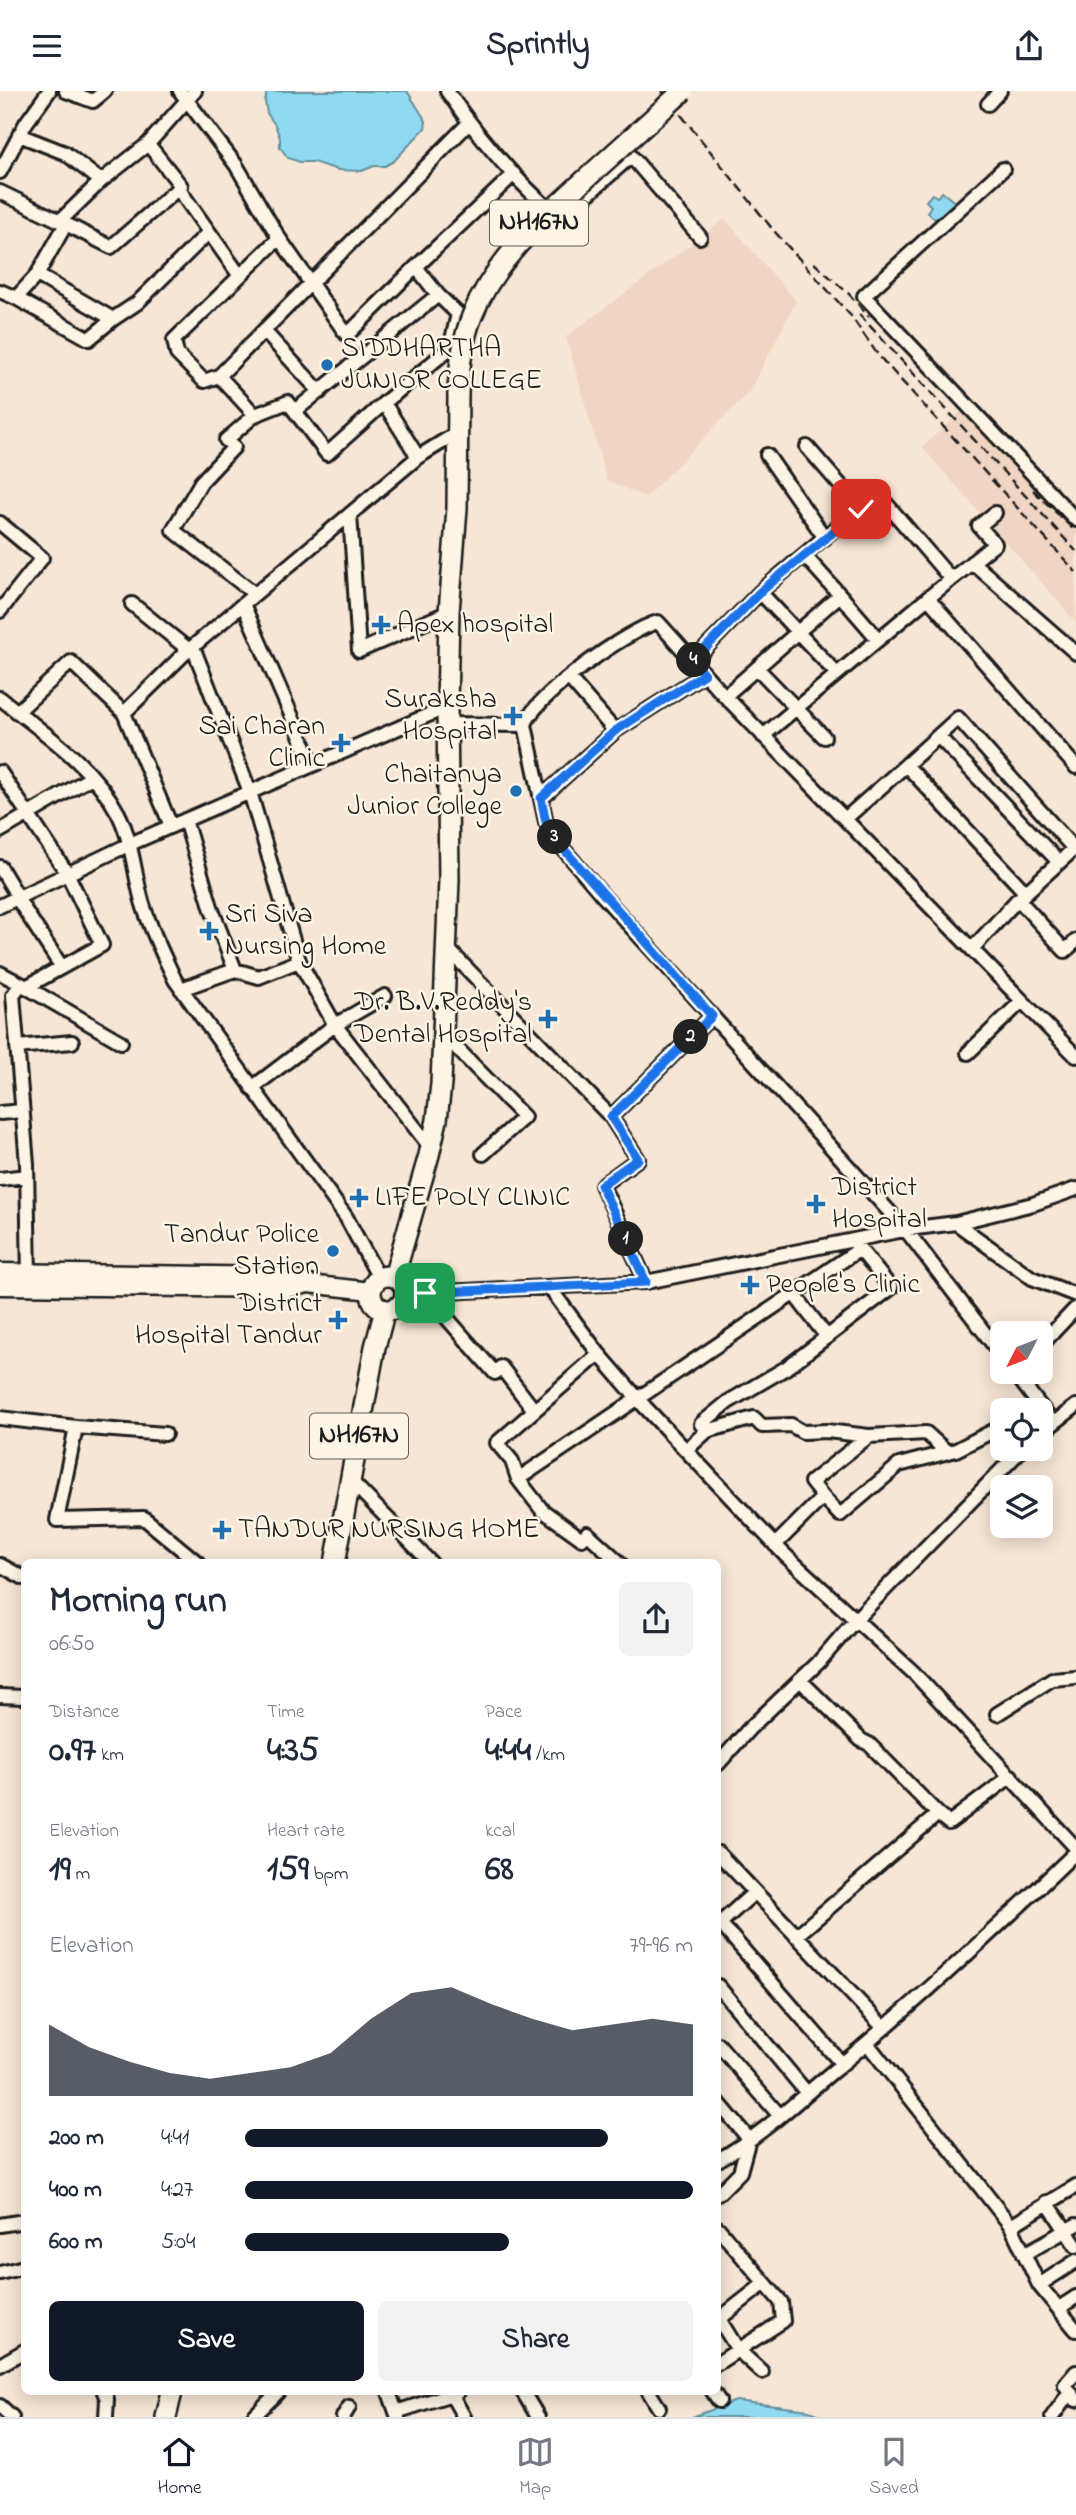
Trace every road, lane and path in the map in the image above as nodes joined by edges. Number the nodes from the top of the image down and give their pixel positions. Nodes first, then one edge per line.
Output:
1 (49, 91) edge
2 (66, 91) edge
3 (105, 91) edge
4 (447, 91) edge
5 (683, 91) edge
6 (1000, 91) edge
7 (187, 94) edge
8 (988, 104) dead end
9 (469, 123) junction
10 (19, 135) junction
11 (148, 144) junction
12 (1003, 169) dead end
13 (0, 172) edge
14 (514, 174) junction
15 (101, 181) junction
16 (178, 188) junction
17 (0, 192) edge
18 (63, 222) junction
19 (209, 232) junction
20 (700, 237) dead end
21 (279, 238) junction
22 (416, 267) junction
23 (37, 275) junction
24 (240, 276) junction
25 (311, 284) junction
26 (0, 291) edge
27 (438, 295) junction
28 (16, 298) junction
29 (113, 319) junction
30 (264, 331) junction
31 (219, 376) junction
32 (320, 391) junction
33 (384, 403) junction
34 (295, 411) junction
35 (255, 415) junction
36 (457, 433) junction
37 (807, 447) dead end
38 (767, 455) dead end
39 (418, 457) junction
40 (861, 509) junction
41 (995, 513) dead end
42 (350, 514) junction
43 (1076, 520) edge
44 (0, 523) edge
45 (825, 538) junction
46 (805, 556) junction
47 (972, 562) junction
48 (951, 579) junction
49 (760, 592) junction
50 (255, 594) junction
51 (840, 595) junction
52 (5, 596) edge
53 (928, 598) junction
54 (132, 604) dead end
55 (243, 604) junction
56 (0, 611) edge
57 (449, 613) junction
58 (798, 632) junction
59 (878, 639) junction
60 (191, 648) junction
61 (1076, 653) edge
62 (693, 661) junction
63 (757, 668) junction
64 (704, 674) junction
65 (837, 674) junction
66 (569, 678) junction
67 (725, 696) junction
68 (0, 698) edge
69 (795, 709) junction
70 (17, 712) junction
71 (124, 713) junction
72 (447, 716) junction
73 (525, 725) junction
74 (615, 731) junction
75 (763, 736) junction
76 (938, 736) junction
77 (824, 737) dead end
78 (313, 765) junction
79 (906, 765) junction
80 (1076, 767) edge
81 (0, 772) edge
82 (92, 777) junction
83 (250, 792) junction
84 (541, 798) junction
85 (28, 814) junction
86 (845, 819) junction
87 (185, 820) junction
88 (171, 826) junction
89 (0, 831) edge
90 (130, 844) junction
91 (1075, 848) edge
92 (1059, 862) junction
93 (0, 867) edge
94 (66, 874) junction
95 (1022, 896) junction
96 (17, 898) junction
97 (0, 906) edge
98 (1076, 941) edge
99 (446, 947) junction
100 (972, 949) junction
101 (299, 961) junction
102 (61, 966) junction
103 (235, 970) junction
104 (0, 973) edge
105 (24, 986) junction
106 (181, 989) junction
107 (385, 996) dead end
108 (1022, 1001) junction
109 (712, 1016) junction
110 (335, 1025) junction
111 (443, 1034) junction
112 (72, 1042) dead end
113 (121, 1042) dead end
114 (17, 1047) junction
115 (1074, 1051) edge
116 (968, 1053) dead end
117 (251, 1088) junction
118 (22, 1111) junction
119 (0, 1113) edge
120 (611, 1117) junction
121 (431, 1148) junction
122 (483, 1154) dead end
123 (27, 1176) junction
124 (0, 1179) edge
125 (1076, 1189) edge
126 (956, 1223) junction
127 (906, 1230) junction
128 (857, 1245) junction
129 (0, 1272) edge
130 (29, 1279) junction
131 (646, 1282) junction
132 (387, 1285) junction
133 (0, 1286) edge
134 (549, 1287) junction
135 (425, 1293) junction
136 (794, 1294) junction
137 (1076, 1295) edge
138 (1076, 1308) edge
139 (1054, 1331) edge
140 (827, 1337) junction
141 (990, 1340) edge
142 (599, 1354) junction
143 (1023, 1384) edge
144 (637, 1399) junction
145 (1076, 1406) edge
146 (534, 1410) junction
147 (0, 1418) edge
148 (1054, 1423) joint
149 (76, 1427) junction
150 (708, 1431) junction
151 (990, 1433) edge
152 (165, 1434) dead end
153 (869, 1436) junction
154 (686, 1450) junction
155 (947, 1452) junction
156 (1007, 1461) edge
157 (518, 1479) junction
158 (350, 1480) junction
159 (824, 1497) junction
160 (775, 1545) junction
161 (193, 1559) edge
162 (336, 1559) edge
163 (427, 1559) edge
164 (615, 1559) edge
165 (0, 1565) edge
166 (21, 1576) edge
167 (856, 1619) junction
168 (1076, 1678) edge
169 (800, 1680) junction
170 (0, 1696) edge
171 (21, 1697) edge
172 (997, 1714) dead end
173 (721, 1761) edge
174 (1011, 1776) junction
175 (938, 1814) junction
176 (1076, 1850) edge
177 (721, 1856) edge
178 (755, 1892) junction
179 (721, 1922) edge
180 (721, 1926) edge
181 (796, 1936) junction
182 (721, 1990) edge
183 (884, 2028) junction
184 (867, 2043) junction
185 (721, 2048) edge
186 (842, 2064) junction
187 (807, 2093) junction
188 (721, 2106) edge
189 (780, 2116) junction
190 (749, 2139) junction
191 (721, 2158) edge
192 (1076, 2186) edge
193 (721, 2191) edge
194 (1047, 2202) junction
195 (21, 2222) edge
196 (0, 2225) edge
197 (1011, 2226) junction
198 (1071, 2228) edge
199 (721, 2232) edge
200 (1076, 2246) edge
201 (1024, 2255) junction
202 (1076, 2261) edge
203 (21, 2268) edge
204 (0, 2273) edge
205 (765, 2283) junction
206 (1039, 2285) junction
207 (1076, 2298) edge
208 (1059, 2308) junction
209 (721, 2318) edge
210 (721, 2324) edge
211 (1076, 2330) edge
212 (738, 2350) junction
213 (21, 2353) edge
214 (721, 2361) edge
215 (0, 2365) edge
216 (762, 2372) dead end
217 (1076, 2372) edge
218 (105, 2395) edge
219 (171, 2395) edge
220 (275, 2395) edge
221 (389, 2395) edge
222 (449, 2395) edge
223 (456, 2395) edge
224 (525, 2395) edge
225 (651, 2395) edge
226 (1073, 2396) edge
227 (0, 2406) edge
228 (659, 2408) dead end
229 (397, 2414) edge
230 (12, 2417) edge
231 (106, 2417) edge
232 (166, 2417) edge
233 (253, 2417) edge
234 (464, 2417) edge
235 (538, 2417) edge
236 (1052, 2417) edge

1 - 10 street
2 - 3 street
4 - 9 street
5 - 36 highway, NH167N, bridge
6 - 8 street
7 - 11 street
7 - 21 street
9 - 14 street
9 - 25 street
10 - 13 street
10 - 15 street
11 - 15 street
11 - 16 street
12 - 43 street
14 - 20 street
14 - 22 street
15 - 18 street
16 - 18 street
16 - 19 street
17 - 18 street
18 - 23 street
19 - 24 street
19 - 29 street
21 - 24 street
21 - 25 street
22 - 25 street
22 - 27 street
23 - 28 street
23 - 29 street
24 - 31 street
25 - 30 street
26 - 28 street
27 - 32 street
27 - 33 street
28 - 29 street
30 - 31 street
30 - 32 street
31 - 35 street
32 - 34 street
33 - 34 street
33 - 39 street
34 - 35 street
35 - 50 street
36 - 39 street
36 - 57 highway, NH167N
37 - 40 street
38 - 45 street
39 - 42 street
40 - 45 street
40 - 48 street
41 - 47 street
42 - 50 street
42 - 57 street
44 - 52 street
45 - 46 street
46 - 49 street
46 - 51 street
47 - 48 street
47 - 61 street
48 - 53 street
49 - 58 street
49 - 62 street
50 - 55 street
51 - 58 street
51 - 59 street
52 - 56 street
53 - 59 street
53 - 80 street
54 - 60 street
55 - 60 street
55 - 78 street
57 - 72 highway, NH167N
58 - 63 street
58 - 65 street
59 - 65 street
60 - 71 street
60 - 83 street
62 - 64 street
62 - 66 street
63 - 67 street
63 - 69 street
64 - 67 street
64 - 74 street
65 - 69 street
66 - 73 street
66 - 74 street
67 - 75 street
68 - 70 street
69 - 75 street
69 - 77 street
70 - 71 street
70 - 82 street
71 - 88 street
72 - 73 street
72 - 78 street
72 - 99 highway, NH167N
73 - 84 street
74 - 84 street
75 - 86 street
76 - 79 street
76 - 91 street
76 - 92 street
78 - 83 street
79 - 86 street
79 - 95 street
81 - 85 street
82 - 85 street
82 - 90 street
83 - 87 street
83 - 101 street
84 - 109 street
85 - 89 street
85 - 94 street
86 - 100 street
87 - 88 street
87 - 103 street
88 - 90 street
90 - 94 street
90 - 106 street
91 - 92 street
92 - 95 street
93 - 96 street
94 - 96 street
94 - 102 street
95 - 98 street
95 - 100 street
96 - 97 street
96 - 102 street
99 - 111 highway, NH167N
99 - 120 street
100 - 108 street
101 - 103 street
101 - 110 street
102 - 105 street
103 - 106 street
104 - 105 street
105 - 113 street
105 - 114 street
106 - 117 street
107 - 110 street
108 - 115 street
108 - 116 street
109 - 120 street
109 - 127 street
110 - 117 street
110 - 121 street
111 - 121 highway, NH167N
111 - 122 street
112 - 114 street
114 - 118 street
117 - 132 street
118 - 119 street
118 - 123 street
120 - 131 street
121 - 132 highway, NH167N
123 - 124 street
123 - 130 street
125 - 126 street
126 - 127 street
126 - 137 street
127 - 128 street
127 - 141 street
128 - 131 street
128 - 136 street
128 - 140 street
129 - 130 main road
130 - 132 main road
130 - 133 main road
131 - 134 street
132 - 135 street
132 - 158 highway, NH167N
134 - 135 street
134 - 142 street
135 - 146 street
136 - 140 street
136 - 144 street
138 - 139 street
140 - 150 street
142 - 144 street
142 - 146 street
143 - 148 street
144 - 154 street
144 - 157 street
145 - 148 street
146 - 157 street
147 - 149 street
149 - 152 street
149 - 161 street
150 - 153 street
150 - 154 street
151 - 155 street
153 - 155 street
153 - 159 street
154 - 160 street
155 - 159 street
156 - 167 street
157 - 164 street
158 - 162 highway, NH167N
158 - 163 street
159 - 160 street
160 - 167 street
165 - 166 street
167 - 169 street
167 - 174 street
168 - 172 street
169 - 173 street
169 - 175 street
170 - 171 street
174 - 175 street
174 - 176 street
175 - 181 street
176 - 183 street
177 - 178 street
178 - 179 street
178 - 181 street
180 - 186 street
181 - 183 street
182 - 187 street
183 - 184 street
184 - 186 street
184 - 197 street
185 - 189 street
186 - 187 street
187 - 189 street
188 - 190 street
189 - 190 street
190 - 191 street
190 - 193 street
192 - 194 street
194 - 197 street
194 - 198 street
195 - 196 street
197 - 201 street
198 - 200 street
198 - 201 street
199 - 205 street
201 - 206 street
202 - 206 street
203 - 204 street
205 - 209 street
205 - 212 street
206 - 208 street
207 - 208 street
208 - 211 street
210 - 212 street
212 - 214 street
212 - 216 street
213 - 215 street
217 - 226 street
218 - 231 street
219 - 232 highway
220 - 233 street
221 - 229 street
222 - 229 street
223 - 234 street
224 - 235 street
225 - 228 street
226 - 236 street
227 - 230 street

